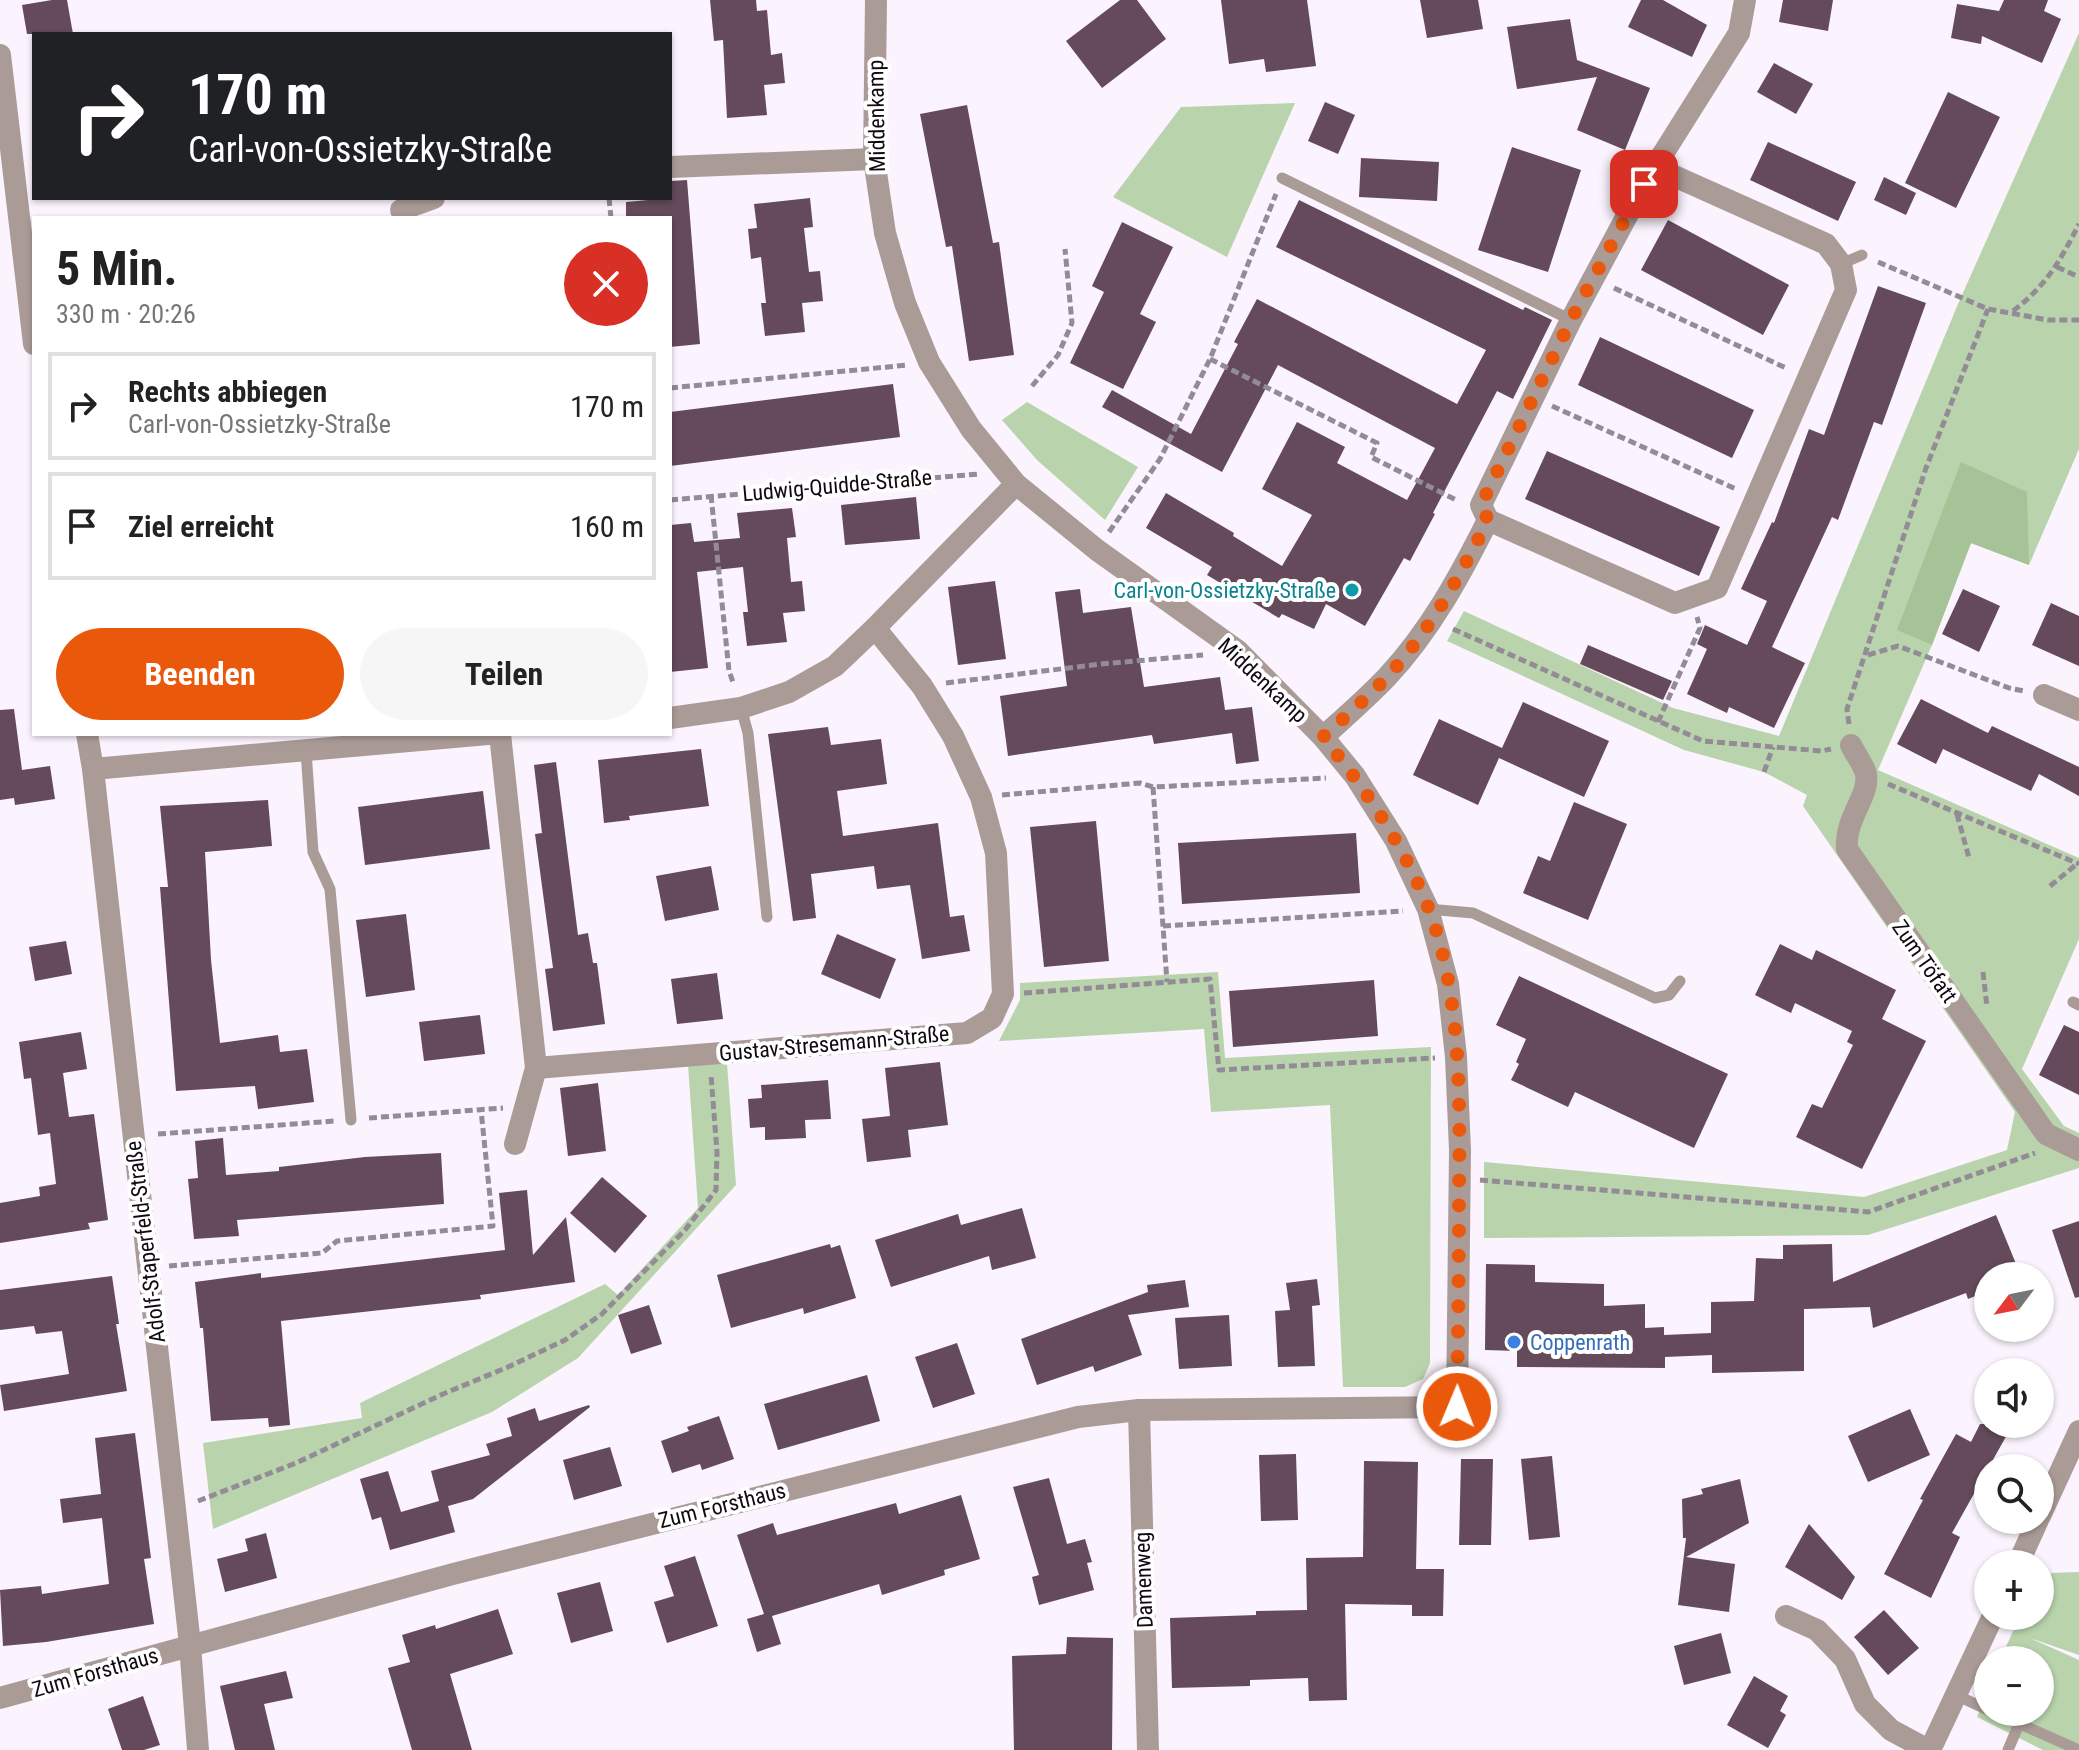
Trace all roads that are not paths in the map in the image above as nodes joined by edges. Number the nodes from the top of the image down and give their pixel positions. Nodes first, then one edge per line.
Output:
1 (876, 0) edge
2 (1745, 0) edge
3 (0, 55) edge
4 (874, 159) junction
5 (672, 167) edge
6 (1654, 167) junction
7 (1282, 178) road end
8 (430, 200) edge
9 (399, 214) edge
10 (1862, 255) road end
11 (1841, 264) junction
12 (1571, 320) junction
13 (32, 327) edge
14 (1010, 478) junction
15 (1485, 513) junction
16 (875, 628) junction
17 (2044, 695) road end
18 (741, 708) junction
19 (2079, 710) edge
20 (672, 718) edge
21 (87, 736) edge
22 (467, 736) edge
23 (500, 736) edge
24 (1323, 737) junction
25 (1851, 745) road end
26 (306, 751) junction
27 (93, 769) junction
28 (1428, 909) junction
29 (767, 917) dead end
30 (1680, 981) dead end
31 (536, 1068) junction
32 (351, 1120) road end
33 (515, 1144) dead end
34 (2079, 1150) edge
35 (1457, 1407) joint
36 (1139, 1410) junction
37 (2079, 1431) edge
38 (2072, 1465) edge
39 (2054, 1494) edge
40 (1786, 1616) dead end
41 (1986, 1630) edge
42 (190, 1645) junction
43 (1956, 1695) junction
44 (0, 1698) edge
45 (1974, 1703) edge
46 (2018, 1726) edge
47 (2024, 1726) edge
48 (198, 1750) edge
49 (1148, 1750) edge
50 (1929, 1750) edge
51 (2008, 1750) edge
52 (2079, 1750) edge

1 - 4 street, Middenkamp
2 - 6 street
3 - 13 street
4 - 5 street
4 - 14 street, Middenkamp
6 - 11 street
6 - 12 street
7 - 12 lane
8 - 9 street
10 - 11 lane
11 - 15 street
12 - 15 street
14 - 16 street
14 - 24 street, Middenkamp
15 - 24 street
16 - 18 street
16 - 31 street, Gustav-Stresemann-Straße
17 - 19 street
18 - 20 street
18 - 29 lane
21 - 27 street, Adolf-Staperfeld-Straße
22 - 26 street
23 - 31 street
24 - 28 street, Middenkamp
25 - 34 street, Zum Töfatt
26 - 27 street
26 - 32 lane
27 - 42 street, Adolf-Staperfeld-Straße
28 - 30 lane
28 - 35 street, Middenkamp
31 - 33 street
35 - 36 street, Zum Forsthaus
36 - 42 street, Zum Forsthaus
36 - 49 street, Damenweg
37 - 38 street
38 - 39 street
40 - 50 street
41 - 43 street
42 - 44 street, Zum Forsthaus
42 - 48 street, Adolf-Staperfeld-Straße
43 - 45 lane
43 - 50 street
46 - 51 lane
47 - 52 lane

